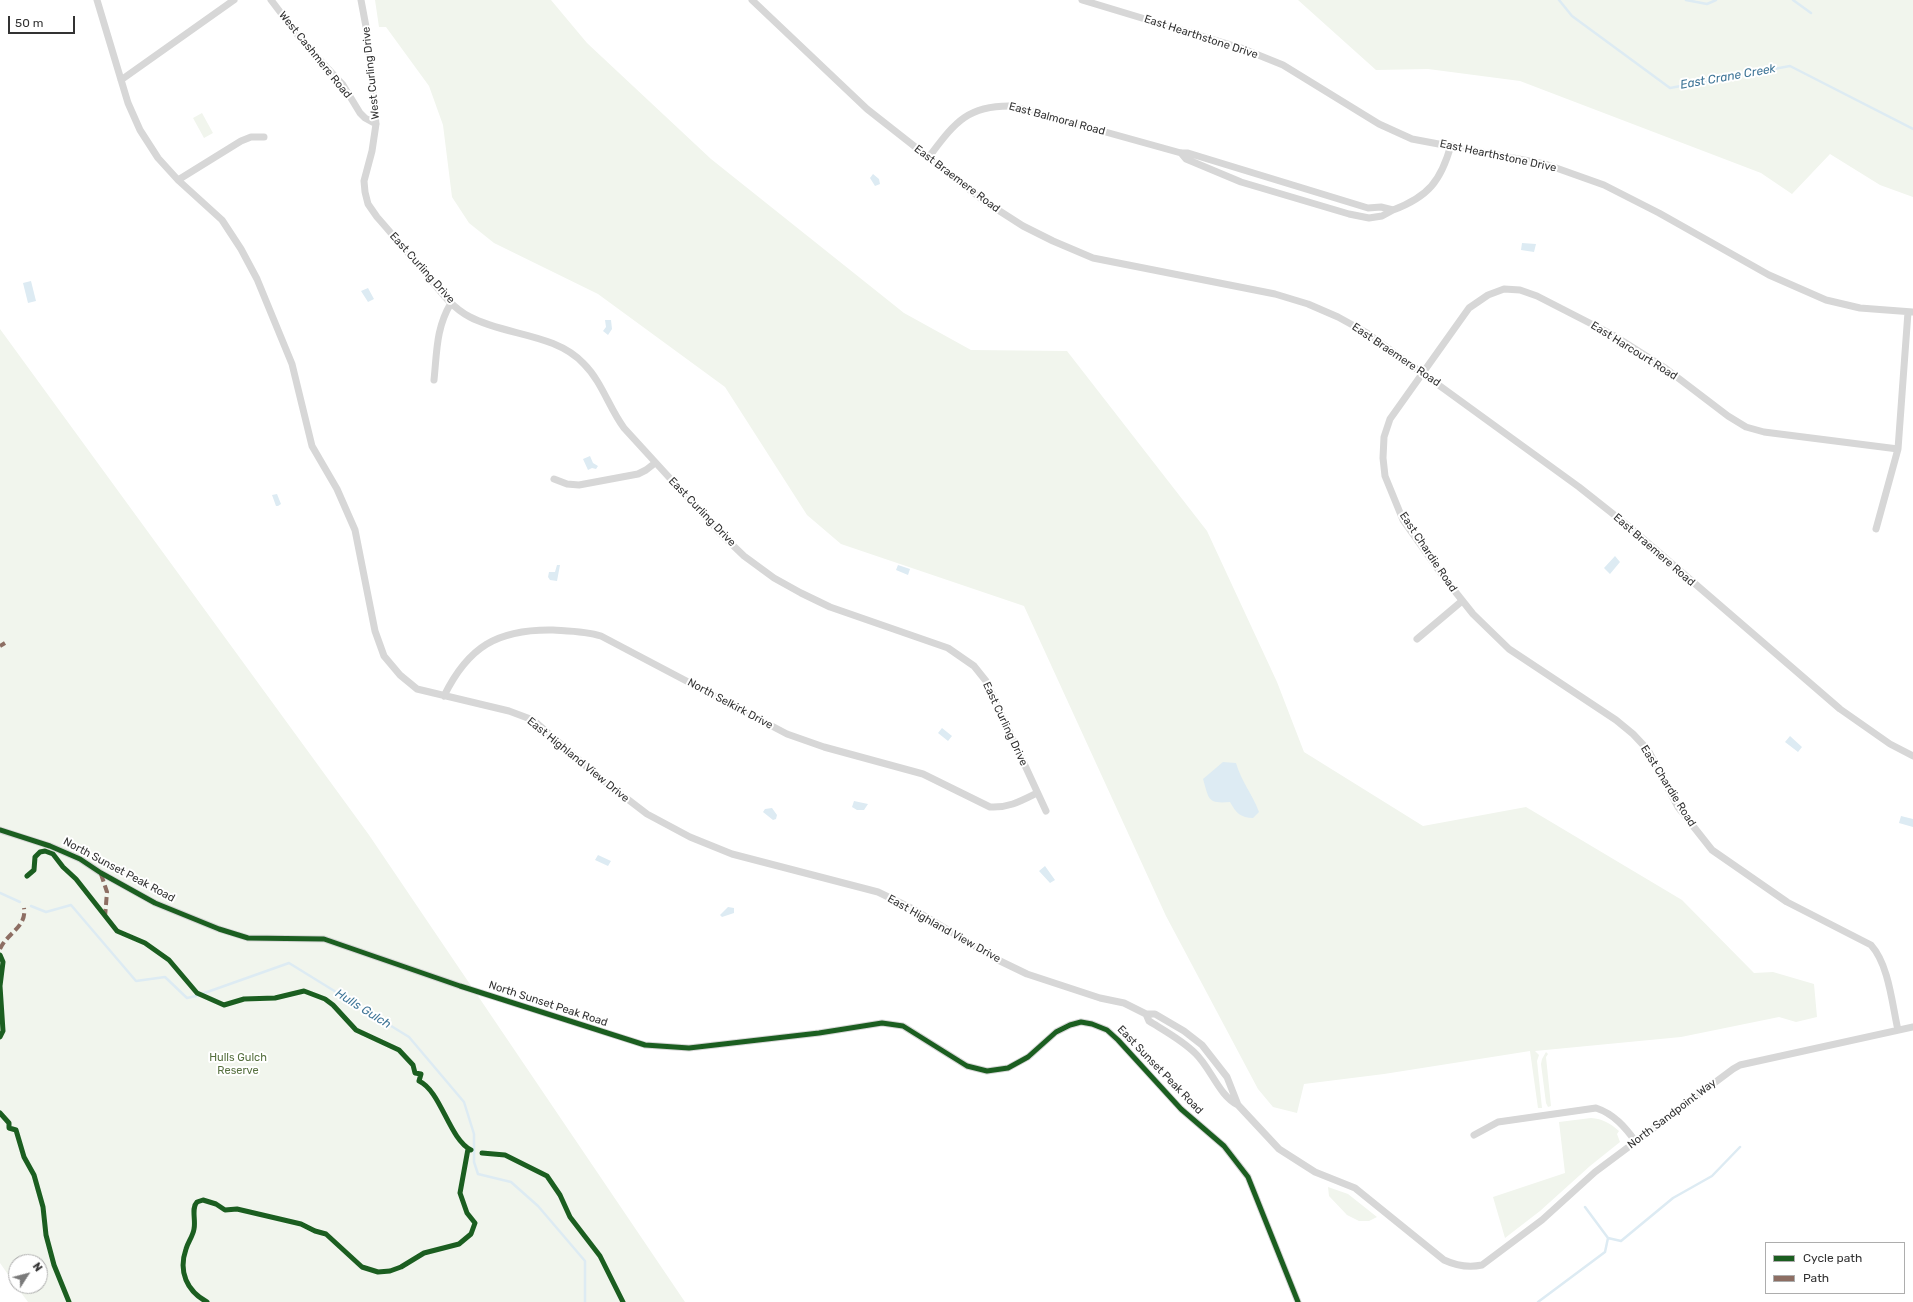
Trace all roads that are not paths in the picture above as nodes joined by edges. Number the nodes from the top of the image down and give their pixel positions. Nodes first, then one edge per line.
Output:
1 (97, 0) edge
2 (234, 0) edge
3 (271, 0) edge
4 (361, 0) edge
5 (752, 0) edge
6 (1082, 0) edge
7 (121, 80) junction
8 (376, 124) junction
9 (264, 137) dead end
10 (1451, 145) junction
11 (1181, 153) junction
12 (928, 158) junction
13 (178, 180) junction
14 (365, 192) joint
15 (1393, 210) junction
16 (451, 303) junction
17 (1910, 312) edge
18 (1424, 373) junction
19 (434, 380) dead end
20 (1898, 449) junction
21 (655, 463) junction
22 (554, 479) dead end
23 (1876, 529) dead end
24 (1462, 601) junction
25 (1416, 639) dead end
26 (444, 696) junction
27 (1913, 756) edge
28 (1037, 793) junction
29 (1046, 811) dead end
30 (0, 830) edge
31 (1146, 1014) junction
32 (1092, 1024) joint
33 (1913, 1027) edge
34 (1898, 1030) junction
35 (1238, 1105) junction
36 (1474, 1135) dead end
37 (1636, 1142) junction
38 (1464, 1266) joint
39 (1298, 1302) edge

1 - 7 street, East Highland View Drive
2 - 7 street
3 - 8 street, West Cashmere Road
4 - 8 street, West Curling Drive
5 - 12 street, East Braemere Road
6 - 10 street, East Hearthstone Drive
7 - 13 street, East Highland View Drive
8 - 14 street, West Curling Drive
9 - 13 street
10 - 15 street, East Balmoral Road
10 - 17 street, East Hearthstone Drive
11 - 12 street, East Balmoral Road
11 - 15 street, East Balmoral Road
11 - 15 street, East Balmoral Road
12 - 18 street, East Braemere Road
13 - 26 street, East Highland View Drive
14 - 16 street, East Curling Drive
16 - 19 street
16 - 21 street, East Curling Drive
17 - 20 street
18 - 20 street, East Harcourt Road
18 - 24 street, East Chardie Road
18 - 27 street, East Braemere Road
20 - 23 street
21 - 22 street
21 - 28 street, East Curling Drive
24 - 25 street, East Chardie Road
24 - 34 street, East Chardie Road
26 - 28 street, North Selkirk Drive
26 - 31 street, East Highland View Drive
28 - 29 street, East Curling Drive
30 - 32 street, North Sunset Peak Road
31 - 35 street, East Highland View Drive
31 - 35 street, East Highland View Drive
32 - 39 street, East Sunset Peak Road
33 - 34 street, North Sandpoint Way
34 - 37 street, North Sandpoint Way
35 - 38 street, East Highland View Drive
36 - 37 street
37 - 38 street, North Sandpoint Way

